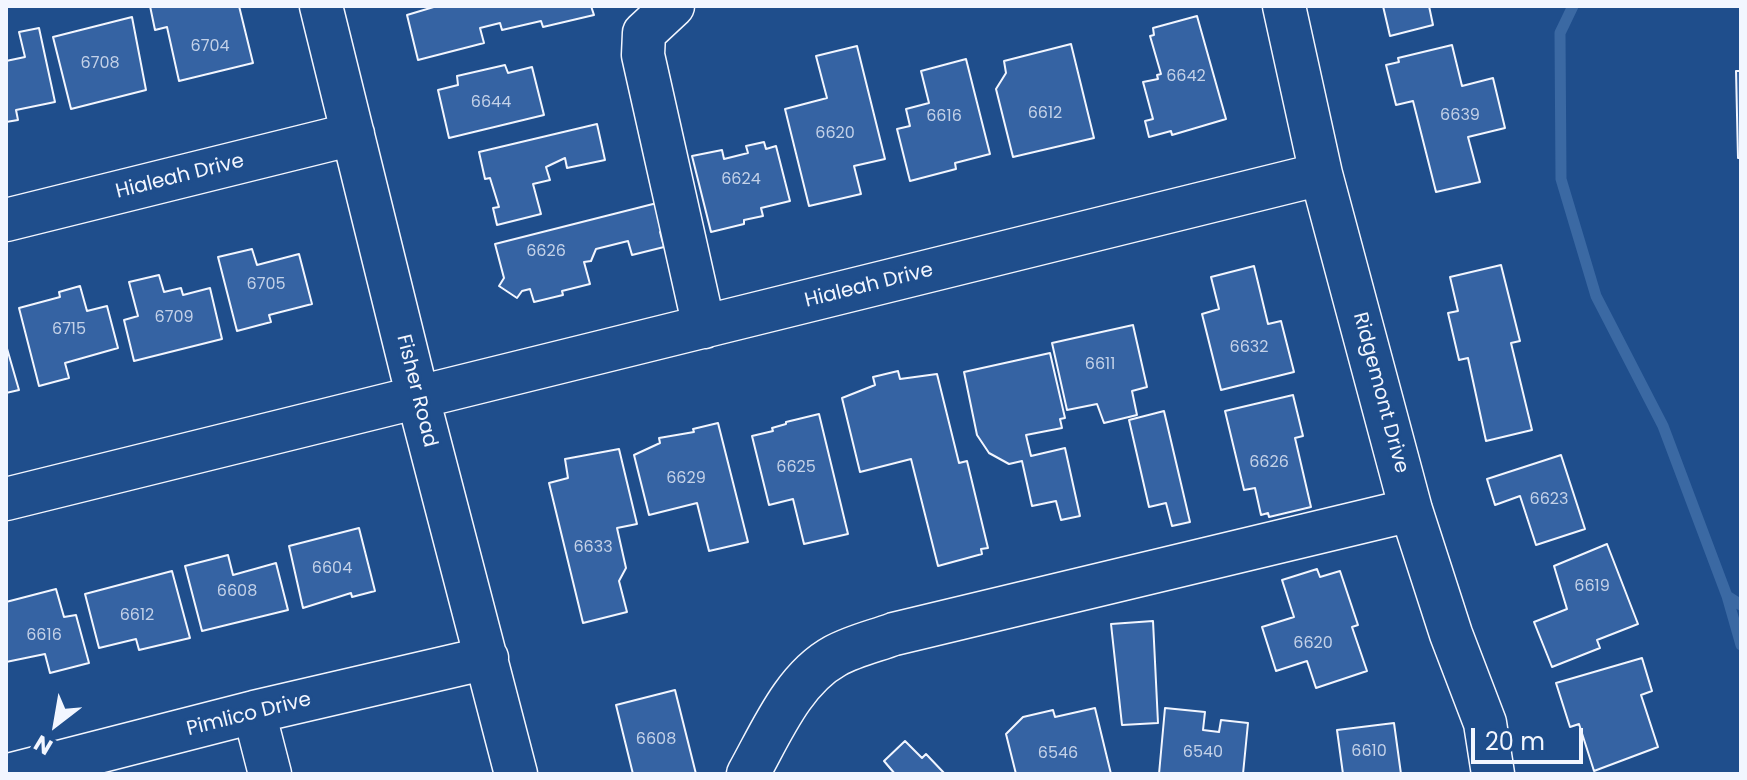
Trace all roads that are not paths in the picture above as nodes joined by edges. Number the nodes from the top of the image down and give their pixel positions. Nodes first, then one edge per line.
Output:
1 (321, 6) edge
2 (673, 6) edge
3 (1284, 6) edge
4 (353, 134) junction
5 (1321, 174) junction
6 (6, 220) edge
7 (704, 327) junction
8 (418, 398) junction
9 (6, 499) edge
10 (1411, 510) junction
11 (487, 658) junction
12 (254, 712) junction
13 (12, 774) edge
14 (270, 774) edge
15 (516, 774) edge
16 (748, 774) edge
17 (1493, 774) edge

1 - 4 street, Fisher Road
2 - 7 street
3 - 5 street, Ridgemont Drive
4 - 6 street, Hialeah Drive
4 - 8 street, Fisher Road
5 - 7 street, Hialeah Drive
5 - 10 street, Ridgemont Drive
7 - 8 street, Hialeah Drive
8 - 9 street, Hialeah Drive
8 - 11 street, Fisher Road
10 - 16 street
10 - 17 street, Ridgemont Drive
11 - 12 street, Pimlico Drive
11 - 15 street, Fisher Road
12 - 13 street, Pimlico Drive
12 - 14 street

